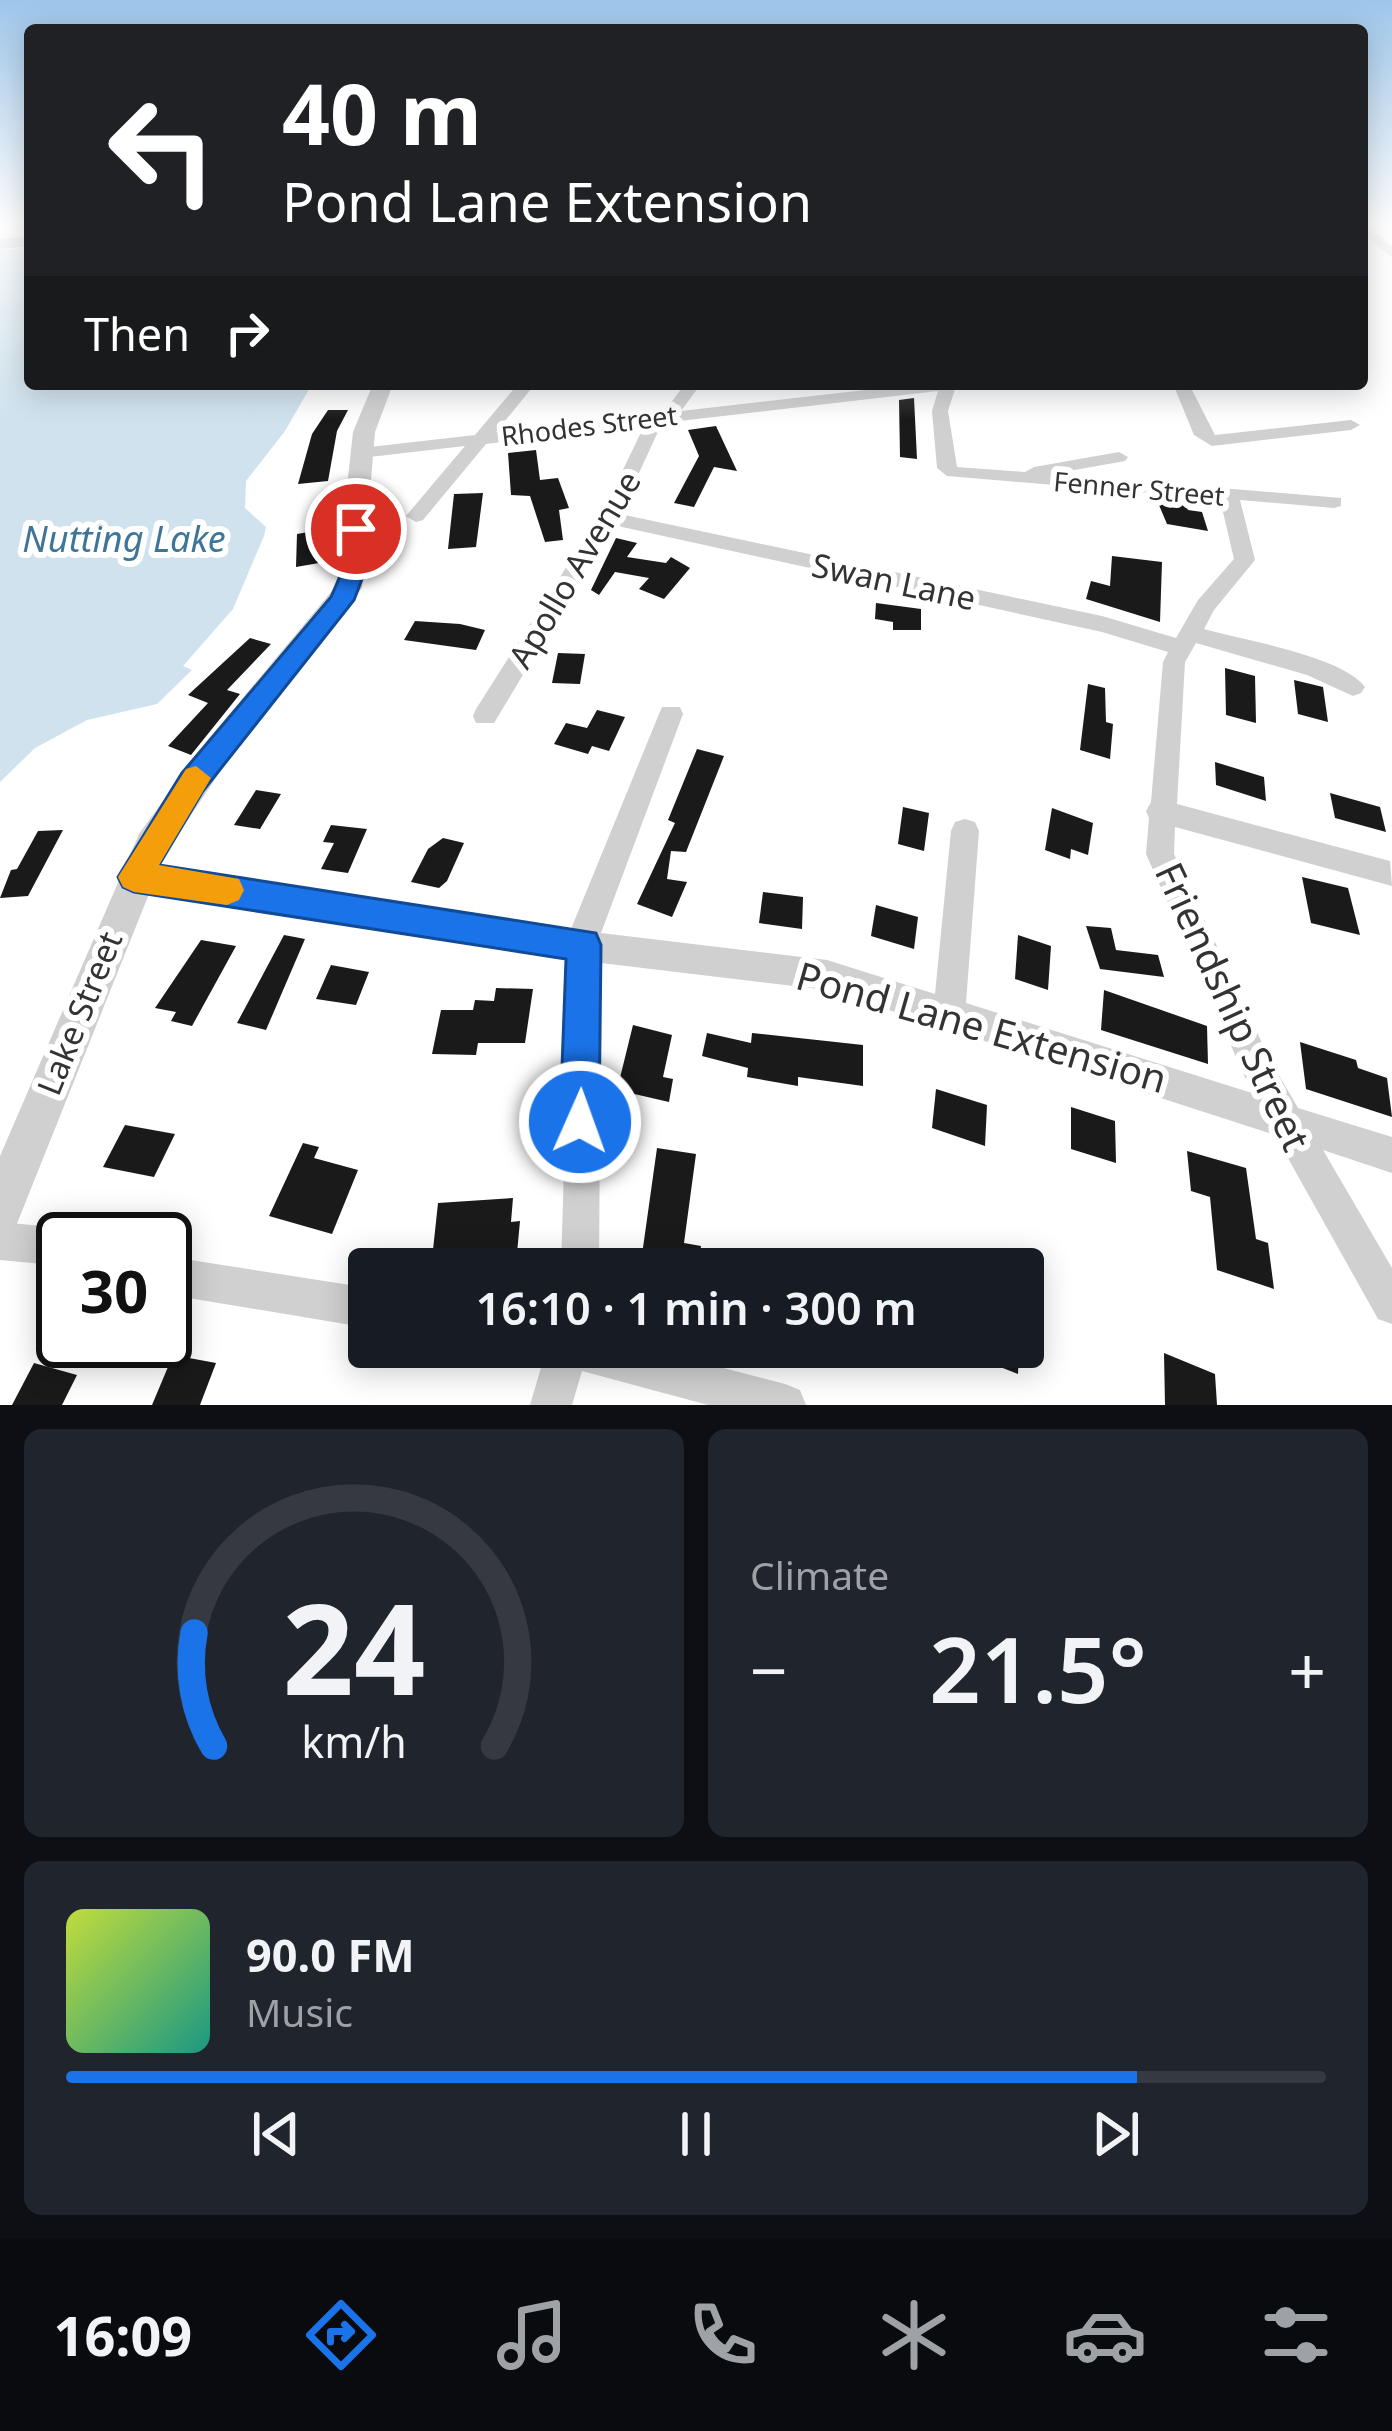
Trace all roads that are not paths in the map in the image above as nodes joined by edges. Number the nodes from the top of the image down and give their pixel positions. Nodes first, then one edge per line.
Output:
1 (380, 390) edge
2 (522, 390) edge
3 (687, 390) edge
4 (903, 390) edge
5 (947, 390) edge
6 (1184, 390) edge
7 (663, 416) junction
8 (1351, 425) dead end
9 (478, 439) junction
10 (361, 453) junction
11 (1119, 458) dead end
12 (1029, 479) junction
13 (1229, 496) junction
14 (1334, 502) dead end
15 (416, 515) dead end
16 (609, 518) junction
17 (1183, 640) junction
18 (1353, 687) dead end
19 (671, 714) dead end
20 (485, 716) dead end
21 (1159, 811) junction
22 (964, 831) dead end
23 (1390, 874) edge
24 (134, 877) junction
25 (584, 945) junction
26 (949, 1012) junction
27 (1282, 1117) junction
28 (1392, 1155) edge
29 (0, 1210) edge
30 (0, 1241) edge
31 (36, 1244) edge
32 (580, 1248) edge
33 (192, 1280) edge
34 (1392, 1305) edge
35 (348, 1306) edge
36 (562, 1368) edge
37 (647, 1368) edge
38 (551, 1405) edge
39 (785, 1405) edge

1 - 10 street, Lake Street
2 - 9 street
3 - 7 street, Apollo Avenue
4 - 7 street, Rhodes Street
5 - 12 street, Fenner Street
6 - 8 street
7 - 9 street, Rhodes Street
7 - 16 street, Apollo Avenue
9 - 10 street, Rhodes Street
9 - 15 street
10 - 24 street, Lake Street
11 - 12 street
12 - 13 street, Fenner Street
13 - 14 street, Fenner Street
13 - 17 street
16 - 17 street, Swan Lane
16 - 20 street, Apollo Avenue
17 - 18 street, Swan Lane
17 - 21 street, Friendship Street
19 - 25 street
21 - 23 street
21 - 27 street, Friendship Street
22 - 26 street
24 - 25 street, Pond Lane Extension
24 - 29 street, Lake Street
25 - 26 street, Pond Lane Extension
25 - 32 street
26 - 27 street, Pond Lane Extension
27 - 28 street, Pond Lane Extension
27 - 34 street, Friendship Street
30 - 31 street
33 - 35 street
36 - 38 street
37 - 39 street

